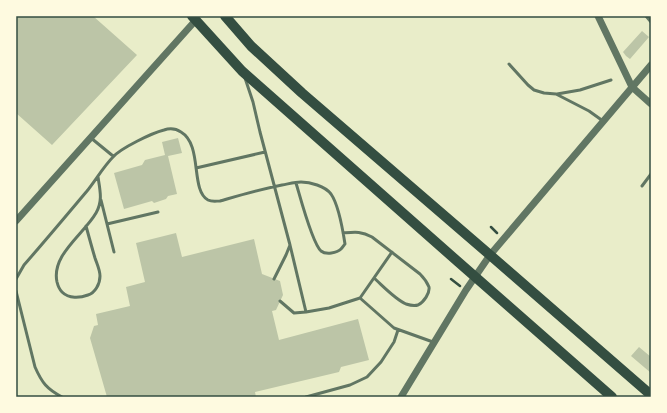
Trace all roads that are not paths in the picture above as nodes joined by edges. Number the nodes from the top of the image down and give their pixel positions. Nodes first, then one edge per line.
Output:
1 (225, 16) edge
2 (598, 16) edge
3 (646, 16) edge
4 (193, 18) edge
5 (651, 22) edge
6 (509, 64) dead end
7 (651, 65) edge
8 (242, 71) junction
9 (611, 80) dead end
10 (632, 87) junction
11 (556, 94) junction
12 (651, 104) edge
13 (603, 121) junction
14 (91, 138) junction
15 (265, 152) junction
16 (113, 156) junction
17 (196, 168) junction
18 (651, 174) edge
19 (98, 177) junction
20 (296, 183) junction
21 (274, 186) junction
22 (642, 186) dead end
23 (101, 200) junction
24 (158, 212) dead end
25 (16, 221) edge
26 (107, 224) junction
27 (86, 226) junction
28 (343, 234) junction
29 (290, 246) junction
30 (114, 252) dead end
31 (392, 252) junction
32 (490, 255) junction
33 (475, 277) junction
34 (374, 278) junction
35 (16, 279) edge
36 (274, 279) dead end
37 (16, 291) edge
38 (360, 298) junction
39 (280, 301) dead end
40 (306, 312) junction
41 (398, 330) junction
42 (434, 342) junction
43 (651, 395) edge
44 (62, 397) edge
45 (306, 397) edge
46 (401, 397) edge
47 (612, 397) edge

1 - 32 main road
2 - 10 street
3 - 5 lane
4 - 8 main road
4 - 14 street
6 - 11 lane
7 - 10 street
8 - 15 lane
8 - 33 main road
9 - 11 lane
10 - 12 street
10 - 13 street
11 - 13 lane
13 - 32 street
14 - 16 lane
14 - 25 street
15 - 17 lane
15 - 21 lane
16 - 17 lane
16 - 19 lane
17 - 21 lane
18 - 22 lane
19 - 23 lane
19 - 35 lane
20 - 21 lane
20 - 28 lane
20 - 28 lane
21 - 29 lane
23 - 26 lane
23 - 27 lane
24 - 26 lane
26 - 30 lane
27 - 27 lane
28 - 31 lane
29 - 36 lane
29 - 40 lane
31 - 34 lane
31 - 34 lane
32 - 33 street
32 - 43 main road
33 - 42 street
33 - 47 main road
34 - 38 lane
37 - 44 lane
38 - 40 lane
38 - 41 lane
39 - 40 lane
41 - 42 lane
41 - 45 lane
42 - 46 street

